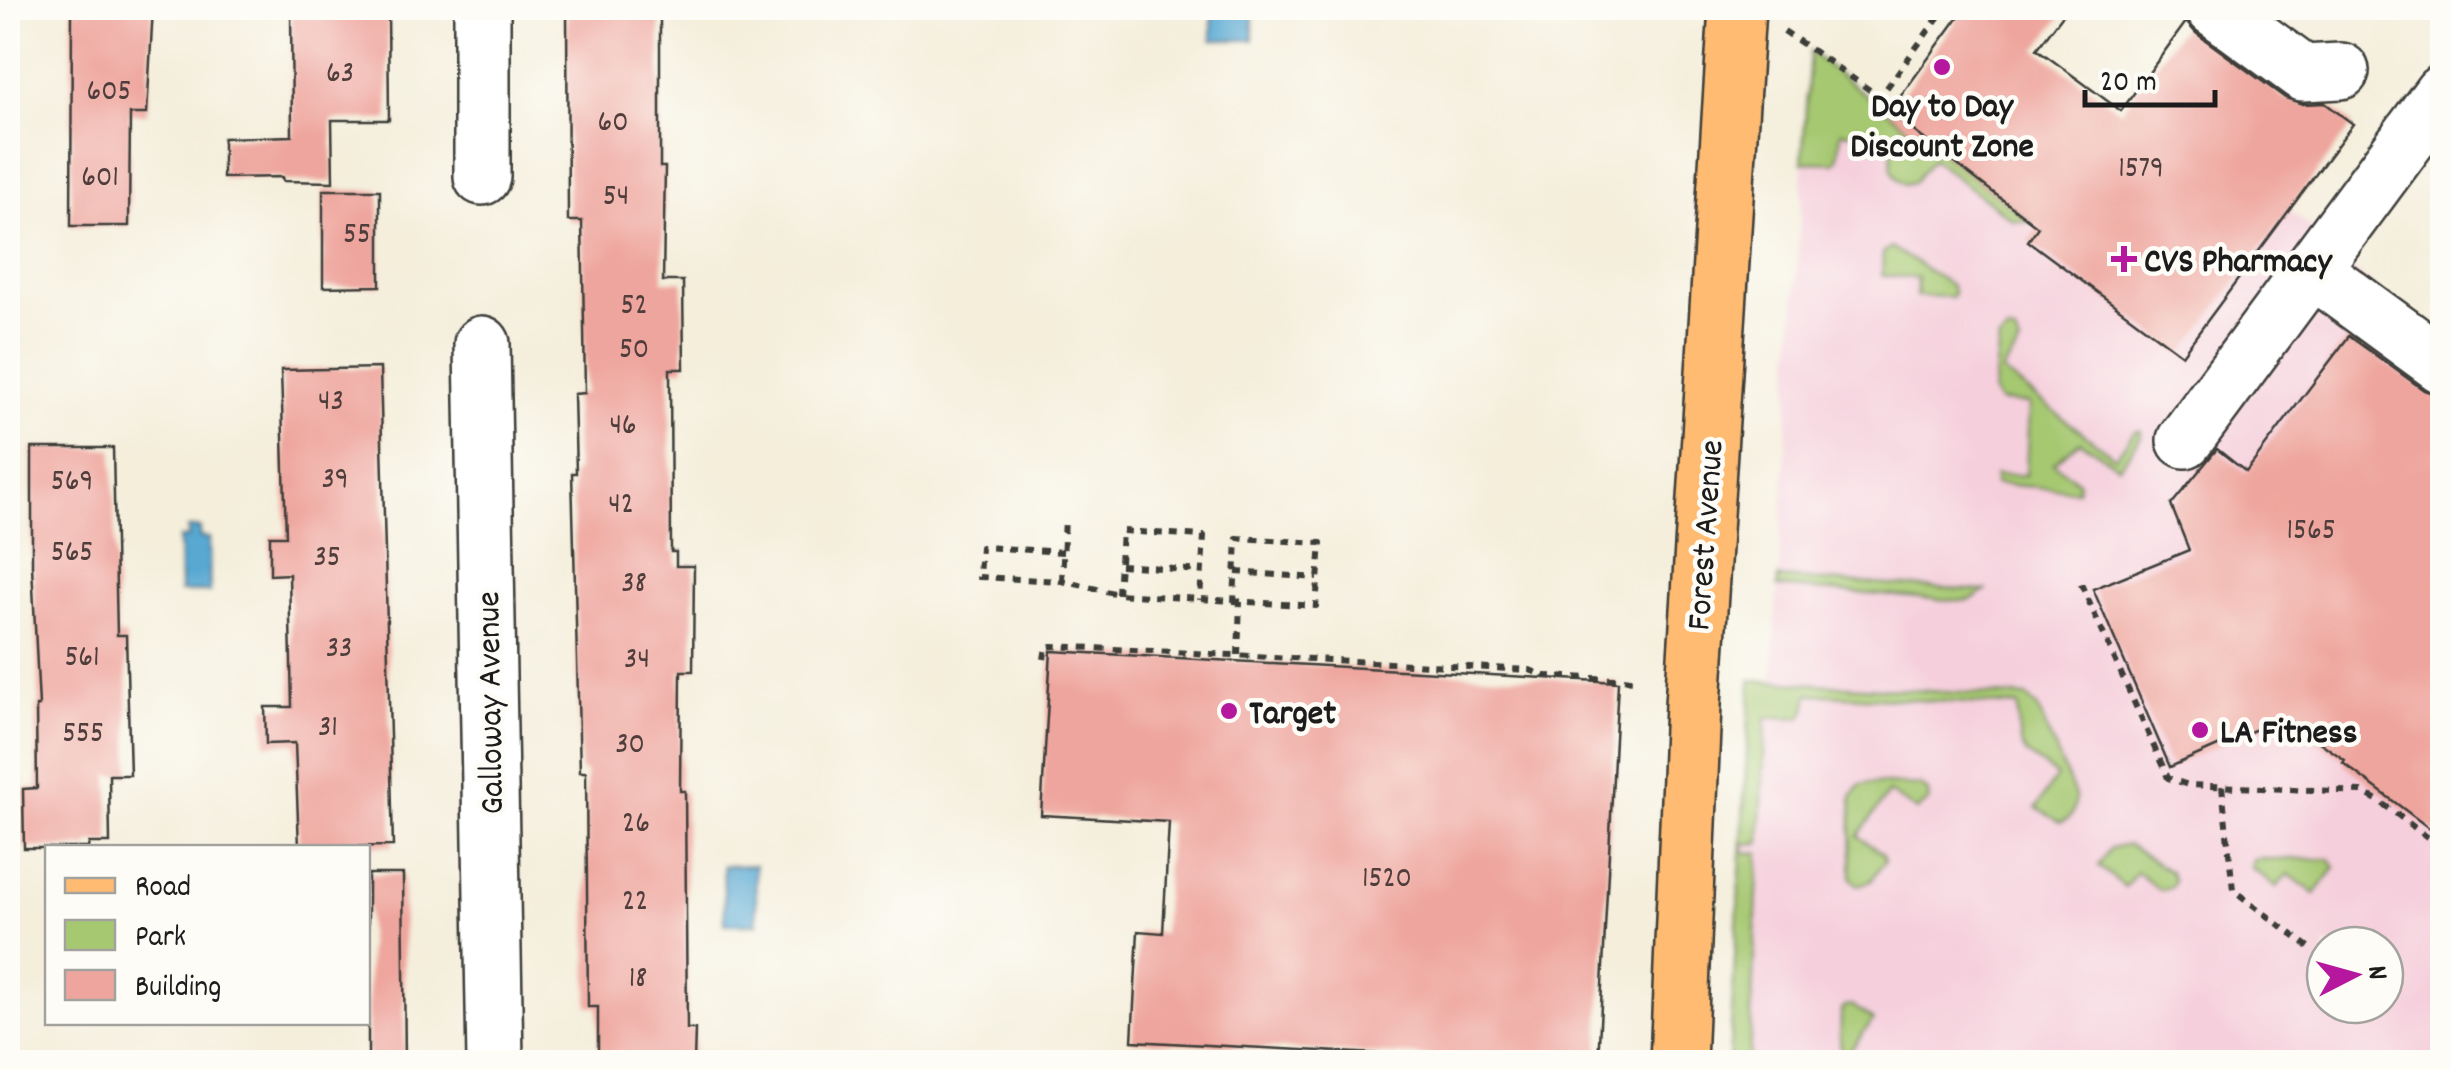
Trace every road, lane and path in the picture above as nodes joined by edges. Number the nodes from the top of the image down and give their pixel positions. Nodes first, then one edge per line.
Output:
1 (482, 8) edge
2 (1945, 8) edge
3 (2214, 8) edge
4 (1761, 19) edge
5 (2341, 72) dead end
6 (2442, 93) edge
7 (482, 178) dead end
8 (2312, 270) junction
9 (482, 344) dead end
10 (2442, 365) edge
11 (2186, 440) dead end
12 (1066, 518) dead end
13 (1063, 552) junction
14 (1120, 565) junction
15 (1201, 571) junction
16 (1236, 572) junction
17 (1318, 578) junction
18 (1062, 581) junction
19 (2081, 584) dead end
20 (1118, 594) junction
21 (1200, 600) junction
22 (1237, 602) junction
23 (1238, 655) junction
24 (1044, 658) dead end
25 (1639, 680) dead end
26 (2222, 786) junction
27 (2442, 848) edge
28 (2305, 943) edge
29 (495, 1062) edge
30 (1678, 1062) edge

1 - 7 street
2 - 4 path
3 - 5 street
4 - 30 main road, Forest Avenue
6 - 8 street
8 - 10 street
8 - 11 street
9 - 29 street, Galloway Avenue
12 - 13 path
13 - 18 path
13 - 18 path
14 - 15 path
14 - 15 path
14 - 20 path
15 - 21 path
16 - 17 path
16 - 17 path
16 - 22 path
17 - 22 path
18 - 20 path
19 - 26 path
20 - 21 path
21 - 22 path
22 - 23 path
23 - 24 path
23 - 25 path
26 - 27 path
26 - 28 path

